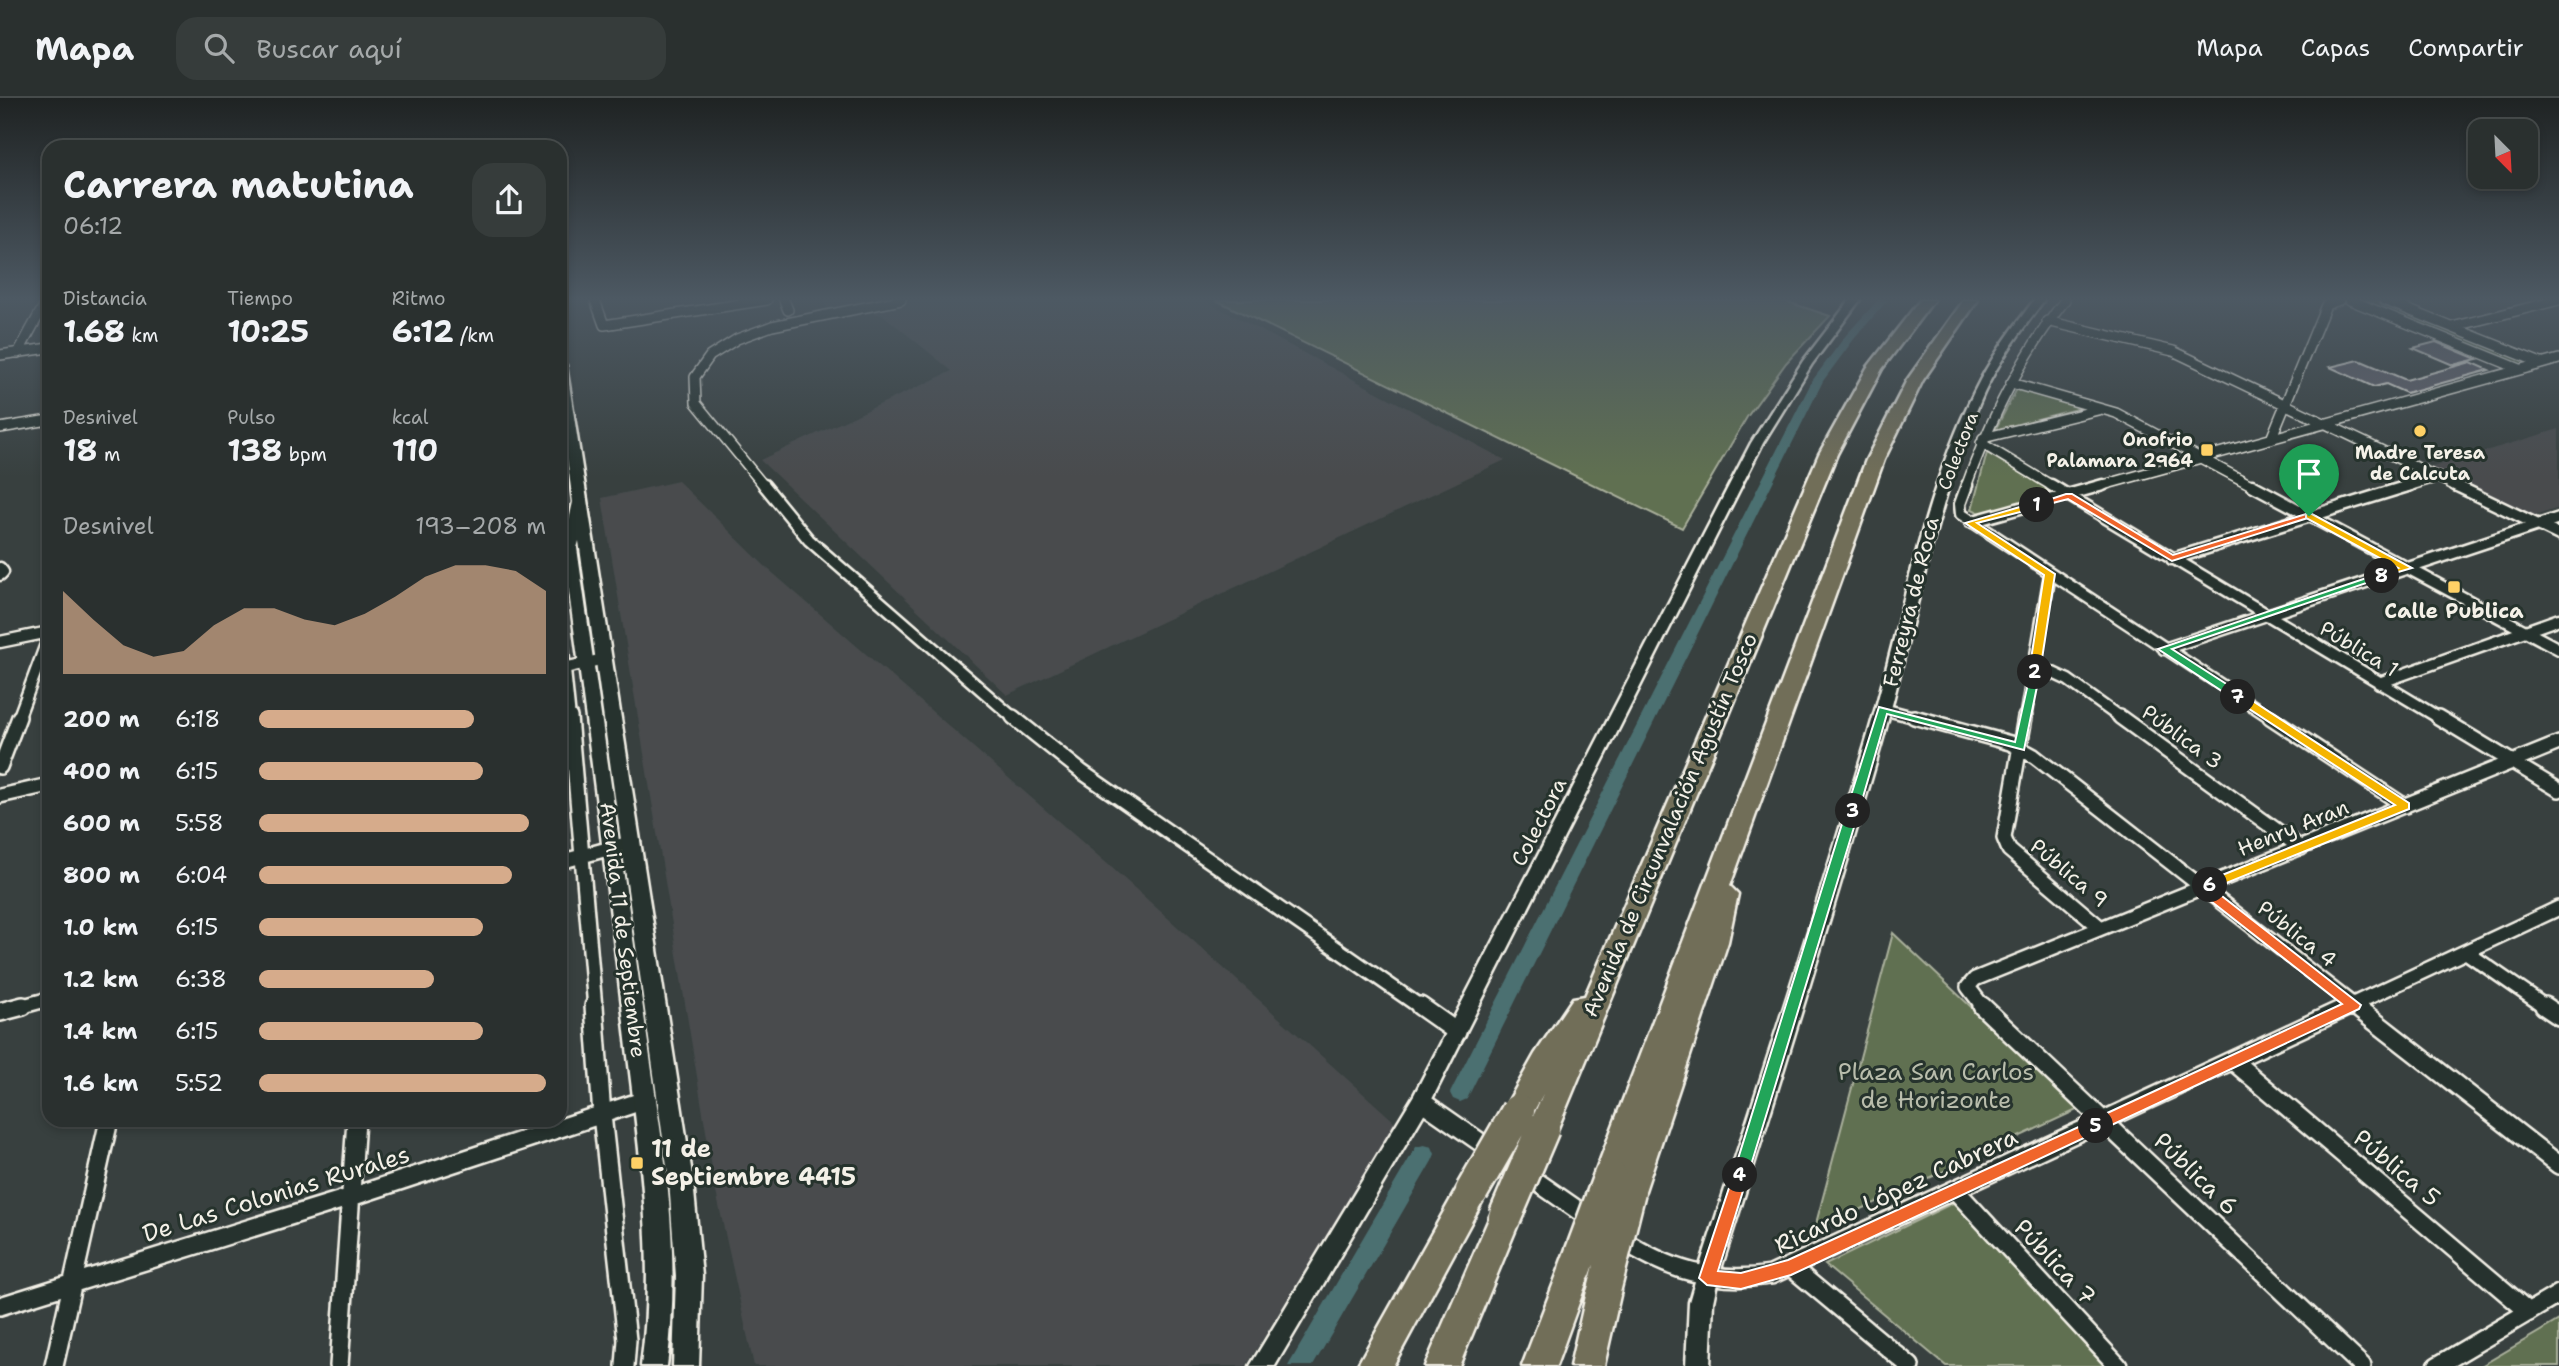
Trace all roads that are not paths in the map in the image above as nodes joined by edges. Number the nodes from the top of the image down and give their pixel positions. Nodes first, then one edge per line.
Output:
1 (710, 359) edge
2 (1810, 359) edge
3 (1882, 359) edge
4 (1928, 359) edge
5 (1997, 359) edge
6 (2023, 359) edge
7 (2190, 359) edge
8 (2304, 359) edge
9 (2496, 359) edge
10 (2532, 359) edge
11 (2559, 359) edge
12 (2541, 363) junction
13 (2520, 369) junction
14 (2011, 383) junction
15 (2285, 404) junction
16 (2105, 408) junction
17 (42, 421) edge
18 (2326, 424) junction
19 (0, 426) edge
20 (567, 432) edge
21 (2271, 439) junction
22 (1982, 440) junction
23 (2202, 459) junction
24 (2438, 477) junction
25 (2069, 496) junction
26 (581, 497) junction
27 (2309, 516) junction
28 (2559, 518) edge
29 (1970, 523) junction
30 (2537, 525) junction
31 (2559, 536) edge
32 (2172, 558) junction
33 (0, 568) edge
34 (2407, 568) junction
35 (2050, 574) junction
36 (0, 575) edge
37 (2265, 615) junction
38 (2559, 619) edge
39 (2526, 631) junction
40 (42, 635) edge
41 (0, 642) edge
42 (2164, 649) junction
43 (2559, 649) edge
44 (42, 653) edge
45 (604, 659) junction
46 (587, 663) junction
47 (2036, 666) junction
48 (567, 667) edge
49 (2379, 683) junction
50 (1883, 709) junction
51 (567, 711) edge
52 (2559, 743) edge
53 (2020, 747) junction
54 (2512, 762) junction
55 (0, 767) edge
56 (42, 787) edge
57 (2559, 790) edge
58 (0, 796) edge
59 (2405, 806) junction
60 (1739, 825) joint
61 (623, 845) junction
62 (2301, 848) junction
63 (584, 856) junction
64 (567, 860) edge
65 (2203, 888) junction
66 (2559, 908) edge
67 (2101, 928) junction
68 (2466, 952) junction
69 (1614, 960) junction
70 (1968, 987) joint
71 (42, 1001) edge
72 (2354, 1005) junction
73 (0, 1012) edge
74 (2559, 1016) edge
75 (1457, 1032) junction
76 (2233, 1061) junction
77 (645, 1100) junction
78 (1421, 1101) junction
79 (602, 1115) junction
80 (2106, 1121) junction
81 (567, 1126) edge
82 (107, 1127) edge
83 (356, 1127) edge
84 (565, 1127) edge
85 (1543, 1128) joint
86 (2559, 1165) edge
87 (1620, 1183) junction
88 (1956, 1191) junction
89 (351, 1197) junction
90 (1506, 1217) joint
91 (1791, 1268) junction
92 (1707, 1278) junction
93 (73, 1282) junction
94 (1604, 1291) joint
95 (2559, 1294) edge
96 (0, 1306) edge
97 (2529, 1312) junction
98 (54, 1366) edge
99 (339, 1366) edge
100 (625, 1366) edge
101 (654, 1366) edge
102 (686, 1366) edge
103 (1262, 1366) edge
104 (1374, 1366) edge
105 (1443, 1366) edge
106 (1539, 1366) edge
107 (1587, 1366) edge
108 (1698, 1366) edge
109 (1910, 1366) edge
110 (2118, 1366) edge
111 (2361, 1366) edge
112 (2437, 1366) edge

1 - 75 street
2 - 75 street, Colectora
3 - 69 highway, Avenida de Circunvalación Agustín Tosco
4 - 60 highway
5 - 50 street, Ferreyra de Roca
6 - 14 street, Colectora
7 - 15 street
8 - 15 street
9 - 13 street
10 - 12 street
11 - 12 street
12 - 13 street
13 - 18 street
14 - 16 street
14 - 22 street, Colectora
15 - 18 street
15 - 21 street
16 - 22 street
16 - 23 street
17 - 19 street
18 - 21 street
18 - 24 street
20 - 26 main road, Avenida 11 de Septiembre
21 - 23 street
22 - 25 street
22 - 29 street, Colectora
23 - 25 street
23 - 27 street
24 - 27 street
24 - 30 street
25 - 29 street
25 - 32 street, Pública 1
26 - 45 main road, Avenida 11 de Septiembre
26 - 46 main road, Avenida 11 de Septiembre
27 - 32 street
27 - 34 street
28 - 30 street
29 - 35 street
30 - 31 street
30 - 34 street
32 - 37 street, Pública 1
33 - 36 street
34 - 37 street
34 - 39 street
35 - 42 street
35 - 47 street
37 - 42 street
37 - 49 street, Pública 1
38 - 39 street
39 - 43 street
39 - 49 street
40 - 41 street
42 - 59 street
44 - 55 street
45 - 46 street
45 - 61 main road, Avenida 11 de Septiembre
46 - 48 street
46 - 61 main road, Avenida 11 de Septiembre
47 - 53 street
47 - 62 street, Pública 3
49 - 54 street, Pública 1
50 - 53 street, Pública 4
50 - 92 street, Ferreyra de Roca
51 - 63 street
52 - 54 street, Henry Aran
53 - 65 street, Pública 4
53 - 67 street, Pública 9
54 - 57 street, Pública 1
54 - 59 street, Henry Aran
56 - 58 street
59 - 62 street, Henry Aran
60 - 87 highway
61 - 63 street
61 - 77 main road, Avenida 11 de Septiembre
61 - 102 main road, Avenida 11 de Septiembre
62 - 65 street, Henry Aran
63 - 64 street
63 - 79 street
65 - 67 street, Henry Aran
65 - 72 street, Pública 4
66 - 68 street, Ricardo López Cabrera
67 - 70 street, Henry Aran
68 - 72 street, Ricardo López Cabrera
68 - 74 street
69 - 85 highway, Avenida de Circunvalación Agustín Tosco
69 - 104 highway, bridge
70 - 80 street, Pública 6
71 - 73 street
72 - 76 street, Ricardo López Cabrera
72 - 86 street, Pública 4
75 - 78 street, Colectora
76 - 80 street, Ricardo López Cabrera
76 - 97 street, Pública 5
77 - 79 street, De Las Colonias Rurales
77 - 101 main road, Avenida 11 de Septiembre
78 - 92 street, Ricardo López Cabrera
78 - 103 street, Colectora
79 - 81 street, De Las Colonias Rurales
79 - 100 street
80 - 88 street, Ricardo López Cabrera
80 - 111 street, Pública 6
82 - 93 street
83 - 89 street
84 - 89 street, De Las Colonias Rurales
85 - 90 highway, Avenida de Circunvalación Agustín Tosco, bridge
87 - 94 highway, bridge
87 - 106 highway, bridge
88 - 91 street, Ricardo López Cabrera
88 - 110 street, Pública 7
89 - 93 street, De Las Colonias Rurales
89 - 99 street
90 - 105 highway, Avenida de Circunvalación Agustín Tosco
91 - 92 street, Ricardo López Cabrera
91 - 109 street
92 - 108 street, Ferreyra de Roca
93 - 96 street, De Las Colonias Rurales
93 - 98 street
94 - 107 highway
95 - 97 street
97 - 112 street

